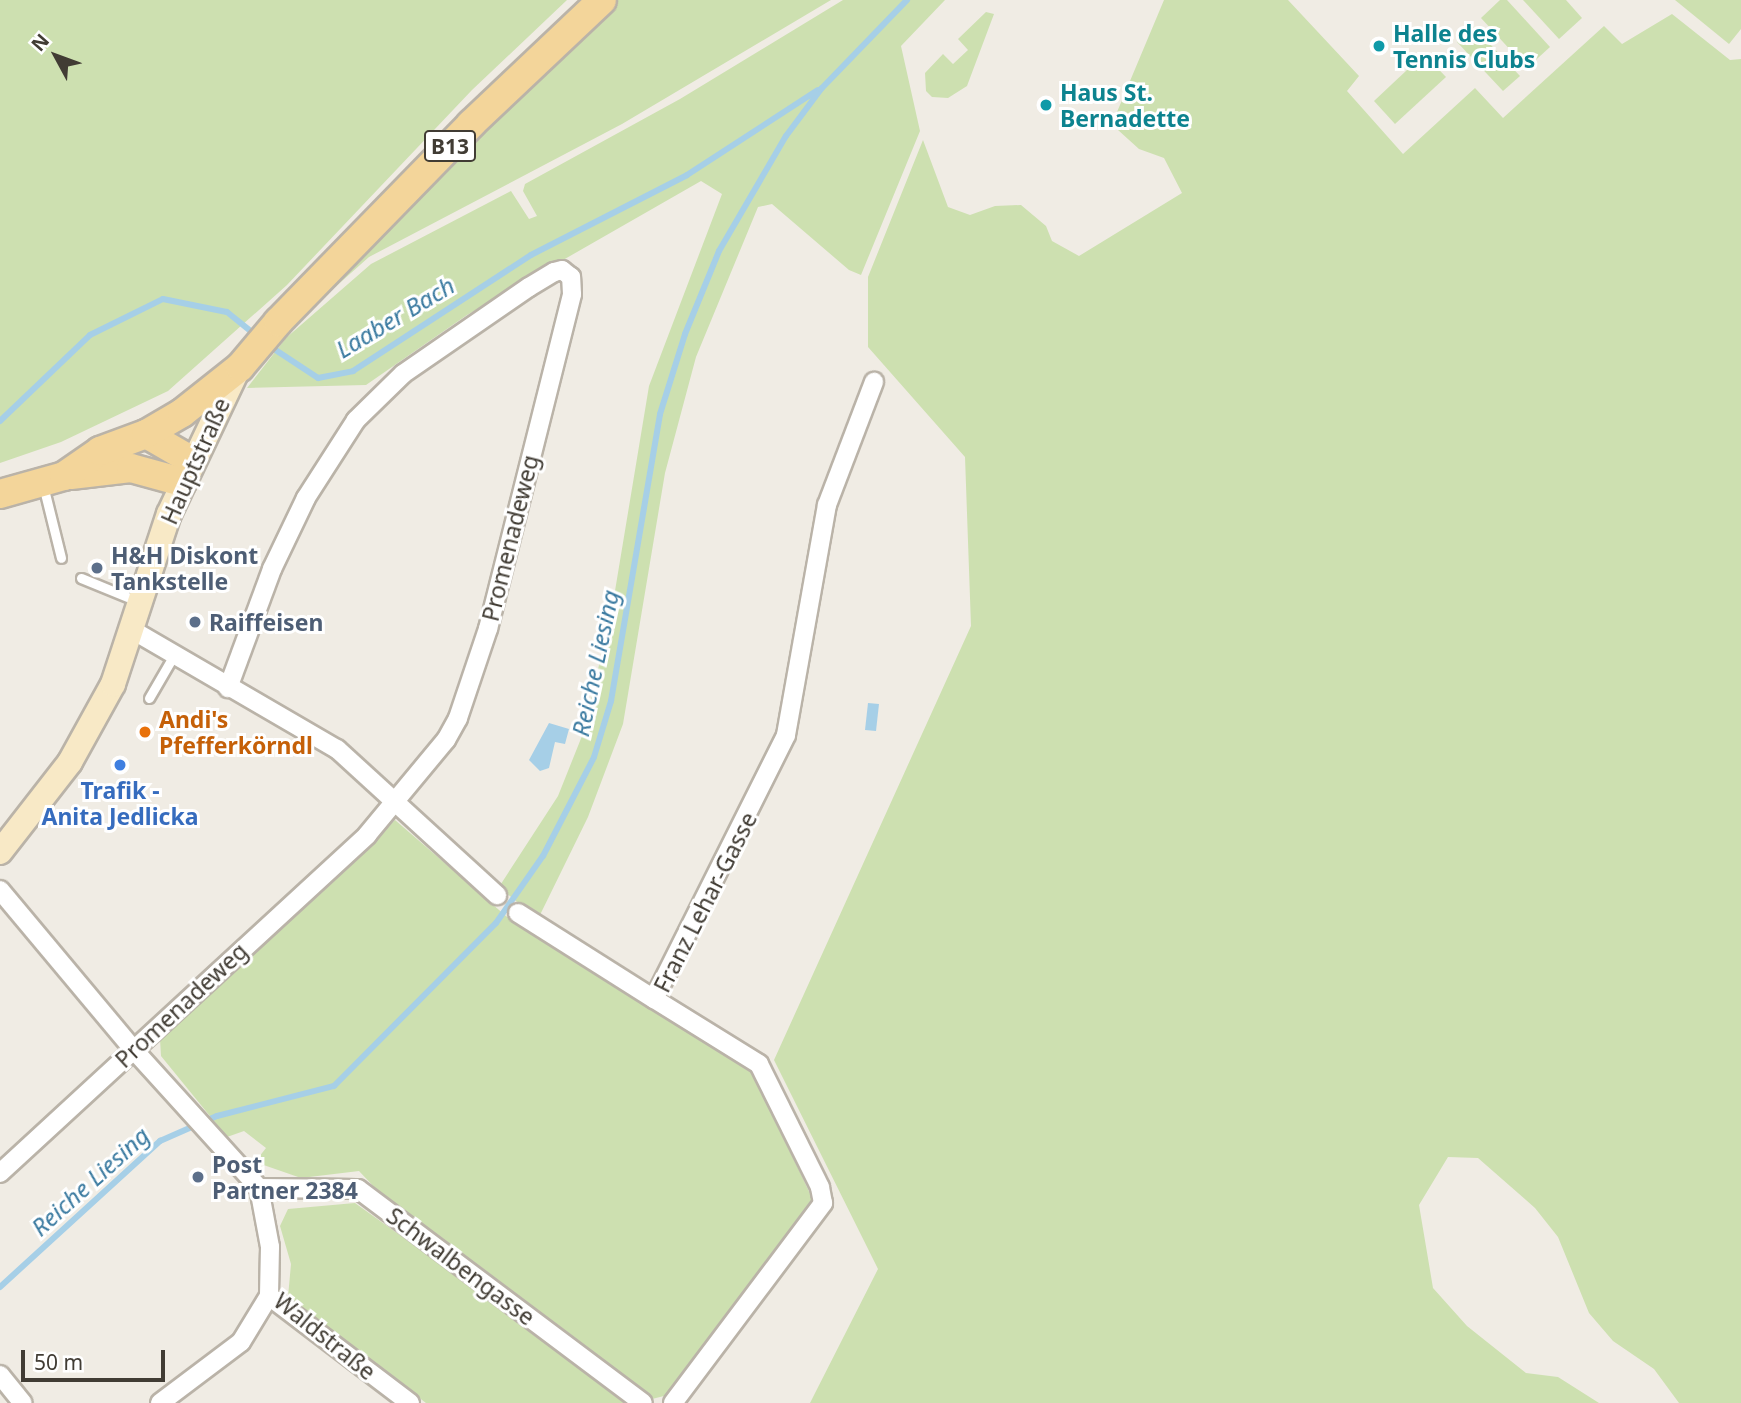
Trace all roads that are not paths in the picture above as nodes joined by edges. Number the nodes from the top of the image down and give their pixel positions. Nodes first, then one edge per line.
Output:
1 (602, 0) edge
2 (241, 365) junction
3 (874, 382) dead end
4 (146, 434) junction
5 (187, 471) junction
6 (54, 480) junction
7 (0, 494) edge
8 (61, 558) dead end
9 (81, 578) dead end
10 (143, 603) junction
11 (134, 631) junction
12 (174, 655) junction
13 (228, 688) junction
14 (149, 698) dead end
15 (394, 803) junction
16 (0, 852) edge
17 (0, 890) edge
18 (497, 895) dead end
19 (519, 914) dead end
20 (654, 999) junction
21 (133, 1049) junction
22 (0, 1173) edge
23 (259, 1188) junction
24 (269, 1296) junction
25 (0, 1375) edge
26 (401, 1401) edge
27 (23, 1403) edge
28 (160, 1403) edge
29 (643, 1403) edge
30 (673, 1403) edge

1 - 2 main road, B13
2 - 4 main road, B13
2 - 5 main road, Hauptstraße
3 - 20 street, Franz Lehar-Gasse
4 - 5 main road
4 - 6 main road, B13
5 - 6 main road
5 - 10 main road, Hauptstraße
6 - 7 main road, B13
6 - 8 lane
9 - 10 lane
10 - 11 main road, Hauptstraße
11 - 12 street
11 - 16 main road, Hauptstraße
12 - 13 street
12 - 14 lane
13 - 15 street
13 - 15 street, Promenadeweg
15 - 18 street
15 - 21 street, Promenadeweg
17 - 21 street
19 - 20 street
20 - 30 street, Franz Lehar-Gasse
21 - 22 street, Promenadeweg
21 - 23 street
23 - 24 street, Waldstraße
23 - 29 street, Schwalbengasse
24 - 26 street, Waldstraße
24 - 28 street
25 - 27 street

